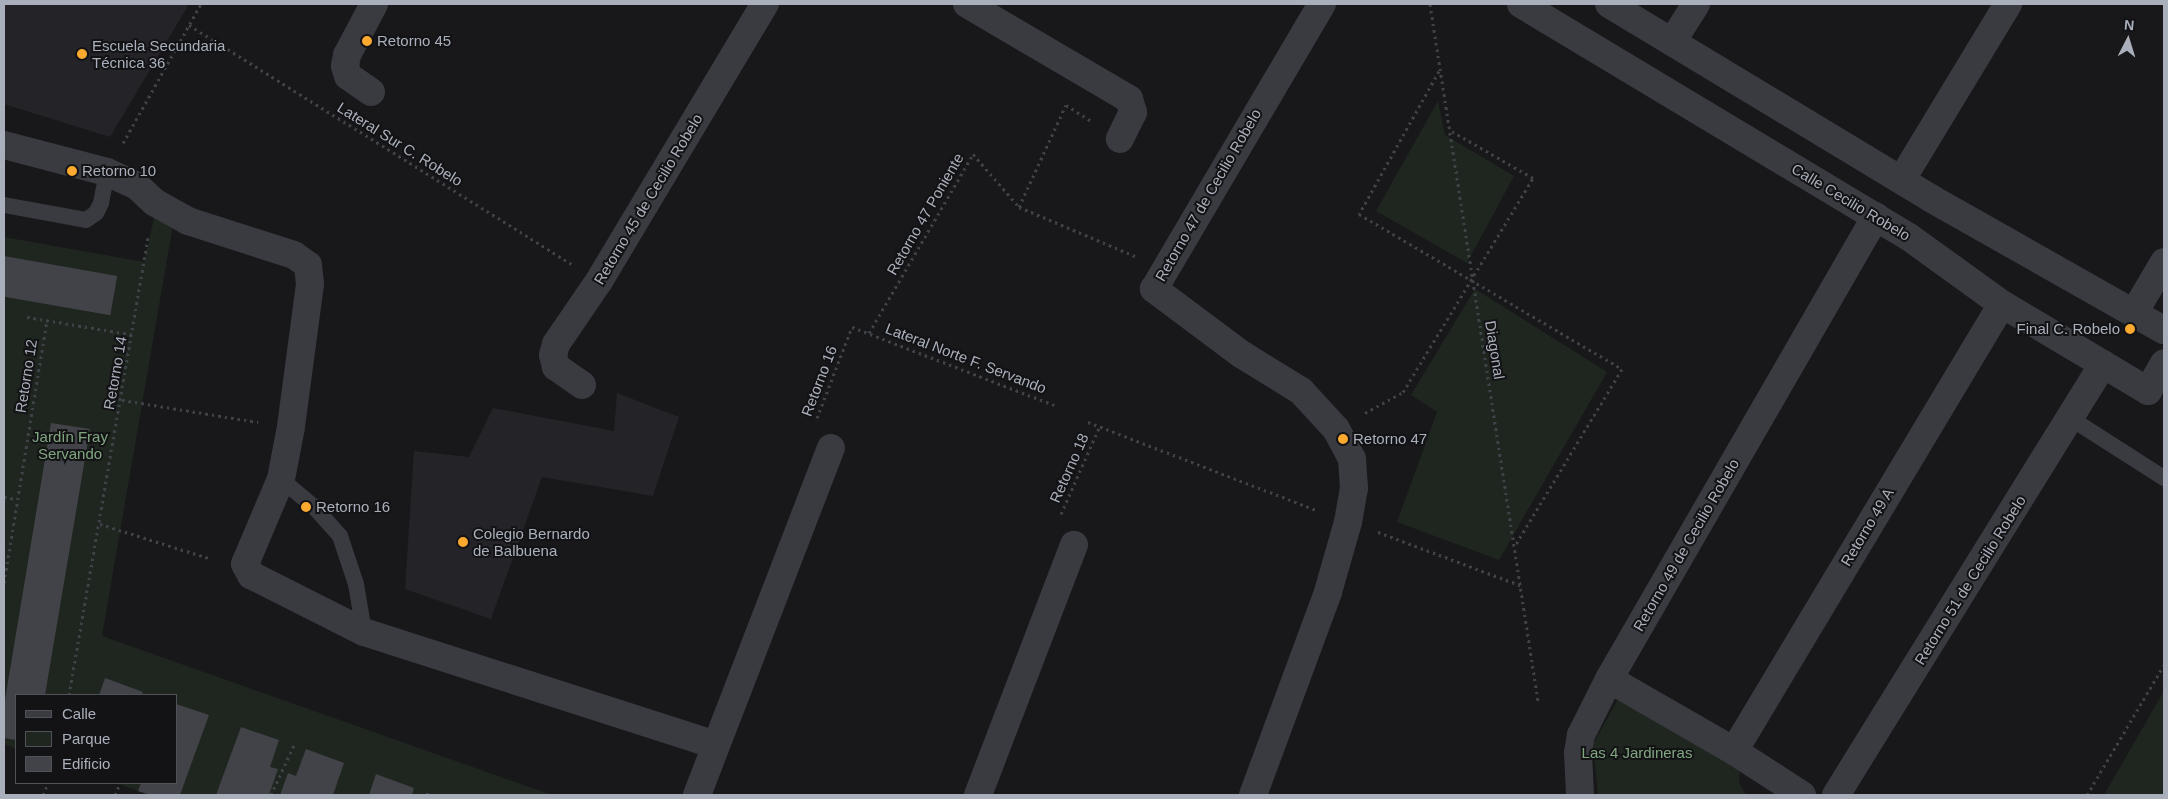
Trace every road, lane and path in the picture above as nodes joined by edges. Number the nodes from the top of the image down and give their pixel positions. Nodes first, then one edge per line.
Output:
1 (201, 4) edge
2 (374, 4) edge
3 (765, 4) edge
4 (967, 4) edge
5 (1322, 4) edge
6 (1430, 4) edge
7 (1610, 4) edge
8 (1696, 4) edge
9 (2008, 4) edge
10 (1531, 6) edge
11 (189, 25) junction
12 (1672, 42) junction
13 (1440, 70) junction
14 (371, 92) dead end
15 (1450, 130) junction
16 (1120, 139) joint
17 (4, 145) edge
18 (107, 172) junction
19 (1902, 179) junction
20 (154, 202) junction
21 (4, 205) edge
22 (1019, 208) junction
23 (1876, 216) junction
24 (2164, 262) edge
25 (1472, 278) junction
26 (599, 282) junction
27 (1154, 289) junction
28 (2002, 304) junction
29 (2134, 313) junction
30 (27, 317) dead end
31 (46, 320) junction
32 (2164, 330) edge
33 (869, 332) junction
34 (134, 335) junction
35 (2164, 363) edge
36 (2103, 364) junction
37 (582, 385) dead end
38 (122, 400) junction
39 (1054, 405) dead end
40 (2070, 418) junction
41 (1088, 422) dead end
42 (291, 427) junction
43 (1099, 428) junction
44 (1336, 429) junction
45 (831, 448) joint
46 (2164, 478) edge
47 (281, 479) junction
48 (4, 497) edge
49 (17, 499) junction
50 (1348, 522) junction
51 (100, 524) junction
52 (1074, 544) joint
53 (1514, 548) junction
54 (5, 562) edge
55 (245, 564) junction
56 (4, 583) edge
57 (1520, 585) junction
58 (364, 632) junction
59 (2164, 665) edge
60 (1610, 679) junction
61 (69, 694) edge
62 (1538, 701) dead end
63 (294, 744) dead end
64 (715, 746) junction
65 (1734, 751) junction
66 (271, 795) edge
67 (697, 795) edge
68 (978, 795) edge
69 (1253, 795) edge
70 (1580, 795) edge
71 (1802, 795) edge
72 (1836, 795) edge
73 (2087, 795) edge

1 - 11 path
2 - 14 street
3 - 26 street, Retorno 45 de Cecilio Robelo
4 - 16 street
5 - 27 street, Retorno 47 de Cecilio Robelo
6 - 13 path, Diagonal
7 - 12 street
8 - 12 street
9 - 19 street
10 - 23 street, Calle Cecilio Robelo
11 - 18 path
11 - 26 path, Lateral Sur C. Robelo
12 - 19 street
13 - 15 path, Diagonal
13 - 25 path
15 - 25 path, Diagonal
15 - 25 path
16 - 22 path
17 - 18 street
18 - 20 street
18 - 21 lane
19 - 29 street
20 - 34 path, Retorno 14
20 - 42 street
22 - 27 path, Retorno 47 Poniente
22 - 33 path, Retorno 47 Poniente
23 - 28 street, Calle Cecilio Robelo
23 - 60 street, Retorno 49 de Cecilio Robelo
24 - 29 street
25 - 44 path
25 - 53 path, Diagonal
25 - 53 path
26 - 37 street, Retorno 45 de Cecilio Robelo
27 - 44 street, Retorno 47 de Cecilio Robelo
28 - 36 street, Calle Cecilio Robelo
28 - 65 street, Retorno 49 A
29 - 32 street
30 - 31 path
31 - 34 path
31 - 49 path, Retorno 12
33 - 39 path, Lateral Norte F. Servando
33 - 45 path, Retorno 16
34 - 38 path, Retorno 14
35 - 36 street, Calle Cecilio Robelo
36 - 40 street, Retorno 51 de Cecilio Robelo
38 - 42 path
38 - 51 path, Retorno 14
40 - 46 lane
40 - 72 street, Retorno 51 de Cecilio Robelo
41 - 43 path
42 - 47 street
43 - 50 path
43 - 52 path, Retorno 18
44 - 50 street, Retorno 47 de Cecilio Robelo
45 - 64 street
47 - 55 street
47 - 58 lane
48 - 49 path
49 - 54 path, Retorno 12
50 - 57 path
50 - 69 street
51 - 55 path
51 - 61 path, Retorno 14
52 - 68 street
53 - 57 path, Diagonal
54 - 56 path, Retorno 12
55 - 58 street
57 - 62 path, Diagonal
58 - 64 street
59 - 73 path
60 - 65 street
60 - 70 street
63 - 66 path
64 - 67 street
65 - 71 street

